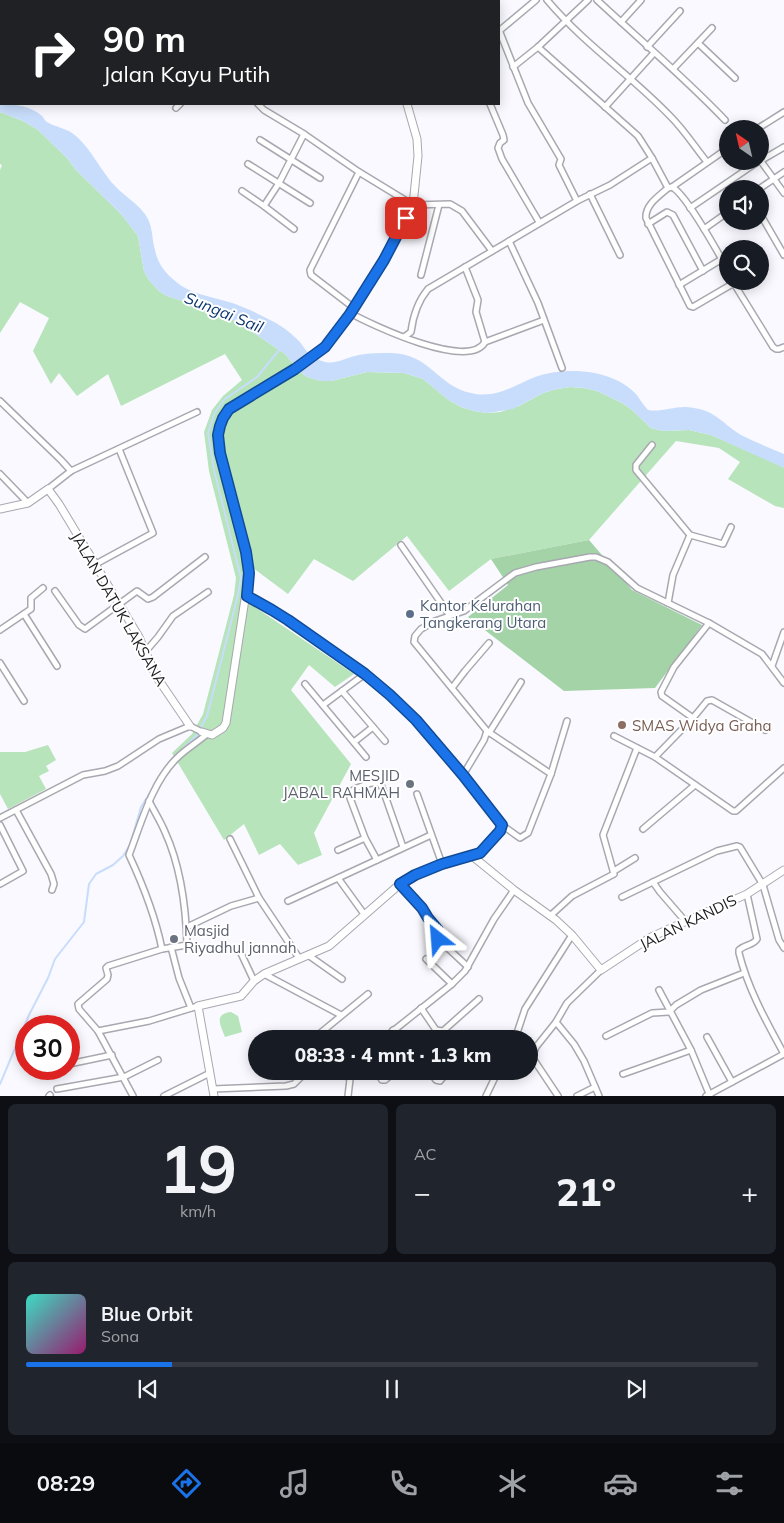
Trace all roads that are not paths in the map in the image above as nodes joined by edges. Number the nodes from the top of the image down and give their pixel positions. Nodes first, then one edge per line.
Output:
1 (536, 0) edge
2 (547, 0) edge
3 (588, 0) edge
4 (598, 0) edge
5 (641, 0) edge
6 (680, 11) dead end
7 (565, 21) junction
8 (621, 22) junction
9 (712, 28) dead end
10 (500, 29) edge
11 (500, 33) edge
12 (698, 43) junction
13 (538, 46) junction
14 (647, 47) junction
15 (654, 53) junction
16 (513, 66) junction
17 (673, 69) junction
18 (735, 78) dead end
19 (630, 80) junction
20 (259, 105) edge
21 (407, 105) edge
22 (490, 105) edge
23 (605, 107) junction
24 (784, 112) edge
25 (725, 120) dead end
26 (769, 122) edge
27 (304, 134) junction
28 (260, 140) dead end
29 (784, 147) edge
30 (719, 154) edge
31 (769, 156) edge
32 (652, 158) junction
33 (290, 160) junction
34 (707, 162) junction
35 (248, 164) dead end
36 (747, 170) edge
37 (767, 170) edge
38 (359, 172) junction
39 (784, 172) edge
40 (320, 178) dead end
41 (774, 178) junction
42 (769, 182) edge
43 (279, 183) junction
44 (670, 188) junction
45 (242, 191) dead end
46 (784, 193) edge
47 (590, 194) junction
48 (577, 201) junction
49 (310, 203) dead end
50 (413, 204) junction
51 (440, 205) junction
52 (264, 206) junction
53 (690, 208) junction
54 (719, 218) edge
55 (539, 222) junction
56 (648, 224) junction
57 (294, 229) dead end
58 (704, 229) junction
59 (769, 229) edge
60 (509, 241) junction
61 (492, 251) junction
62 (719, 254) edge
63 (620, 255) dead end
64 (784, 255) edge
65 (719, 261) edge
66 (465, 267) junction
67 (703, 271) junction
68 (421, 275) dead end
69 (679, 285) junction
70 (721, 290) edge
71 (739, 290) edge
72 (352, 311) junction
73 (544, 320) junction
74 (404, 337) junction
75 (485, 342) junction
76 (784, 347) edge
77 (562, 368) dead end
78 (0, 401) edge
79 (197, 412) dead end
80 (652, 445) dead end
81 (119, 449) junction
82 (70, 471) junction
83 (0, 474) edge
84 (48, 490) junction
85 (28, 503) junction
86 (0, 509) edge
87 (731, 527) dead end
88 (690, 535) junction
89 (401, 545) dead end
90 (205, 557) dead end
91 (94, 565) junction
92 (42, 588) dead end
93 (55, 591) dead end
94 (208, 592) dead end
95 (247, 596) junction
96 (668, 603) junction
97 (119, 604) junction
98 (24, 614) junction
99 (455, 614) junction
100 (709, 623) junction
101 (1, 627) edge
102 (784, 632) edge
103 (489, 643) dead end
104 (146, 650) junction
105 (0, 663) edge
106 (57, 666) dead end
107 (772, 666) junction
108 (365, 674) junction
109 (521, 682) dead end
110 (784, 683) edge
111 (305, 684) dead end
112 (452, 688) junction
113 (342, 691) junction
114 (24, 701) dead end
115 (323, 705) junction
116 (693, 718) junction
117 (567, 721) dead end
118 (191, 727) junction
119 (373, 727) junction
120 (764, 730) dead end
121 (488, 732) junction
122 (205, 733) junction
123 (614, 736) dead end
124 (386, 741) dead end
125 (354, 742) junction
126 (637, 748) junction
127 (366, 757) dead end
128 (655, 757) junction
129 (784, 768) edge
130 (551, 774) junction
131 (463, 775) junction
132 (695, 785) junction
133 (417, 794) dead end
134 (149, 801) junction
135 (16, 810) junction
136 (0, 818) edge
137 (0, 825) edge
138 (502, 825) junction
139 (643, 829) dead end
140 (431, 835) junction
141 (365, 838) junction
142 (230, 840) dead end
143 (404, 847) junction
144 (338, 850) dead end
145 (471, 855) junction
146 (635, 858) dead end
147 (377, 860) junction
148 (442, 864) junction
149 (784, 870) edge
150 (614, 871) junction
151 (338, 878) junction
152 (654, 882) junction
153 (0, 884) edge
154 (400, 884) junction
155 (763, 884) junction
156 (52, 890) dead end
157 (514, 890) junction
158 (746, 894) junction
159 (622, 897) dead end
160 (259, 898) junction
161 (288, 901) dead end
162 (364, 914) junction
163 (550, 916) junction
164 (686, 922) junction
165 (187, 927) junction
166 (572, 935) junction
167 (171, 947) junction
168 (784, 948) edge
169 (162, 949) junction
170 (238, 949) dead end
171 (308, 955) junction
172 (299, 958) junction
173 (426, 959) dead end
174 (468, 967) junction
175 (601, 970) junction
176 (744, 973) junction
177 (264, 974) junction
178 (342, 978) dead end
179 (254, 981) junction
180 (452, 984) junction
181 (659, 990) dead end
182 (368, 994) dead end
183 (479, 999) dead end
184 (195, 1007) junction
185 (421, 1008) junction
186 (669, 1012) junction
187 (341, 1015) junction
188 (556, 1022) junction
189 (324, 1030) edge
190 (394, 1030) edge
191 (518, 1030) edge
192 (98, 1031) junction
193 (606, 1036) dead end
194 (708, 1038) dead end
195 (538, 1044) edge
196 (691, 1050) junction
197 (784, 1054) edge
198 (112, 1055) junction
199 (158, 1060) dead end
200 (80, 1062) edge
201 (538, 1069) edge
202 (210, 1073) junction
203 (623, 1074) dead end
204 (124, 1077) junction
205 (298, 1080) edge
206 (350, 1080) edge
207 (494, 1080) edge
208 (732, 1082) junction
209 (595, 1087) junction
210 (57, 1089) dead end
211 (213, 1092) edge
212 (709, 1095) edge
213 (133, 1096) edge
214 (164, 1096) edge
215 (348, 1096) edge
216 (486, 1096) edge
217 (558, 1096) edge
218 (577, 1096) edge
219 (599, 1096) edge

1 - 10 street
2 - 7 street
3 - 7 street
4 - 8 street
5 - 8 street
6 - 14 street
7 - 13 street
7 - 19 street
8 - 14 street
9 - 12 street
11 - 16 street
12 - 17 street
12 - 18 street
13 - 16 street
13 - 23 street
14 - 15 street
15 - 17 street
15 - 19 street
16 - 48 street
17 - 25 street
19 - 23 street
19 - 34 street
20 - 27 street
21 - 50 street
22 - 55 street
23 - 32 street
24 - 26 street
27 - 33 street
27 - 38 street
28 - 33 street
29 - 31 street
30 - 34 street
32 - 44 street
32 - 47 street
33 - 40 street
33 - 43 street
34 - 44 street
35 - 43 street
36 - 53 street
37 - 41 street
38 - 50 street
38 - 72 street
39 - 41 street
41 - 42 street
41 - 46 street
43 - 49 street
43 - 52 street
44 - 53 street
44 - 56 street
45 - 52 street
47 - 48 street
47 - 63 street
48 - 55 street
50 - 51 street
50 - 72 street
51 - 61 street
51 - 68 street
52 - 57 street
53 - 58 street
54 - 58 street
55 - 60 street
56 - 67 street
56 - 69 street
58 - 62 street
59 - 64 street
60 - 61 street
60 - 73 street
61 - 66 street
65 - 67 street
66 - 74 street
66 - 75 street
67 - 69 street
69 - 70 street
71 - 76 street
72 - 74 street
72 - 95 street
73 - 75 street
73 - 77 street
74 - 75 street
78 - 82 street
79 - 81 street
80 - 88 street
81 - 82 street
81 - 91 street
82 - 84 street
83 - 85 street
84 - 85 street
84 - 91 street, JALAN DATUK LAKSANA
85 - 86 street
87 - 88 street
88 - 96 street
89 - 99 street
90 - 97 street
91 - 97 street, JALAN DATUK LAKSANA
92 - 98 street
93 - 97 street
94 - 104 street
95 - 108 street
95 - 122 street
96 - 99 street
96 - 100 street
97 - 104 street, JALAN DATUK LAKSANA
98 - 101 street
98 - 106 street
99 - 112 street
100 - 107 street
100 - 116 street
102 - 107 street
103 - 112 street
104 - 118 street, JALAN DATUK LAKSANA
105 - 114 street
107 - 110 street
108 - 113 street
108 - 131 street
109 - 121 street
111 - 115 street
112 - 121 street
113 - 115 street
113 - 119 street
115 - 125 street
116 - 120 street
116 - 128 street
117 - 130 street
118 - 122 street
118 - 135 street
119 - 124 street
119 - 125 street
121 - 130 street
121 - 131 street
122 - 134 street
123 - 126 street
125 - 127 street
126 - 128 street
126 - 150 street
128 - 132 street
129 - 132 street
130 - 138 street
131 - 138 street
132 - 139 street
133 - 140 street
134 - 165 street
134 - 169 street
135 - 136 street
135 - 156 street
137 - 153 street
138 - 145 street
140 - 143 street
140 - 148 street
141 - 143 street
141 - 144 street
141 - 147 street
142 - 160 street
143 - 147 street
145 - 148 street
145 - 157 street
146 - 150 street
147 - 151 street
148 - 154 street
149 - 155 street, JALAN KANDIS
150 - 163 street
151 - 161 street
151 - 162 street
152 - 155 street
152 - 159 street
152 - 164 street
154 - 162 street
154 - 174 street
155 - 158 street, JALAN KANDIS
155 - 168 street
157 - 163 street
157 - 174 street
158 - 164 street, JALAN KANDIS
158 - 176 street
160 - 165 street
160 - 172 street
162 - 171 street
163 - 166 street
164 - 175 street, JALAN KANDIS
165 - 167 street
166 - 175 street
166 - 191 street
167 - 169 street
167 - 184 street
169 - 192 street
170 - 179 street
171 - 172 street
171 - 178 street
172 - 177 street
173 - 180 street
174 - 180 street
175 - 188 street, JALAN KANDIS
176 - 186 street
176 - 197 street
177 - 179 street
177 - 187 street
179 - 184 street
180 - 185 street
181 - 186 street
182 - 187 street
183 - 185 street
184 - 192 street
184 - 202 street
185 - 190 street
186 - 193 street
186 - 196 street
187 - 189 street
188 - 195 street, JALAN KANDIS
188 - 209 street
192 - 198 street
194 - 208 street
196 - 203 street
196 - 212 street
197 - 208 street
198 - 200 street
198 - 204 street
199 - 204 street
201 - 217 street, JALAN KANDIS
202 - 211 street
202 - 214 street
204 - 210 street
204 - 213 street
205 - 211 street
206 - 215 street
207 - 216 street
208 - 212 street
209 - 218 street
209 - 219 street

